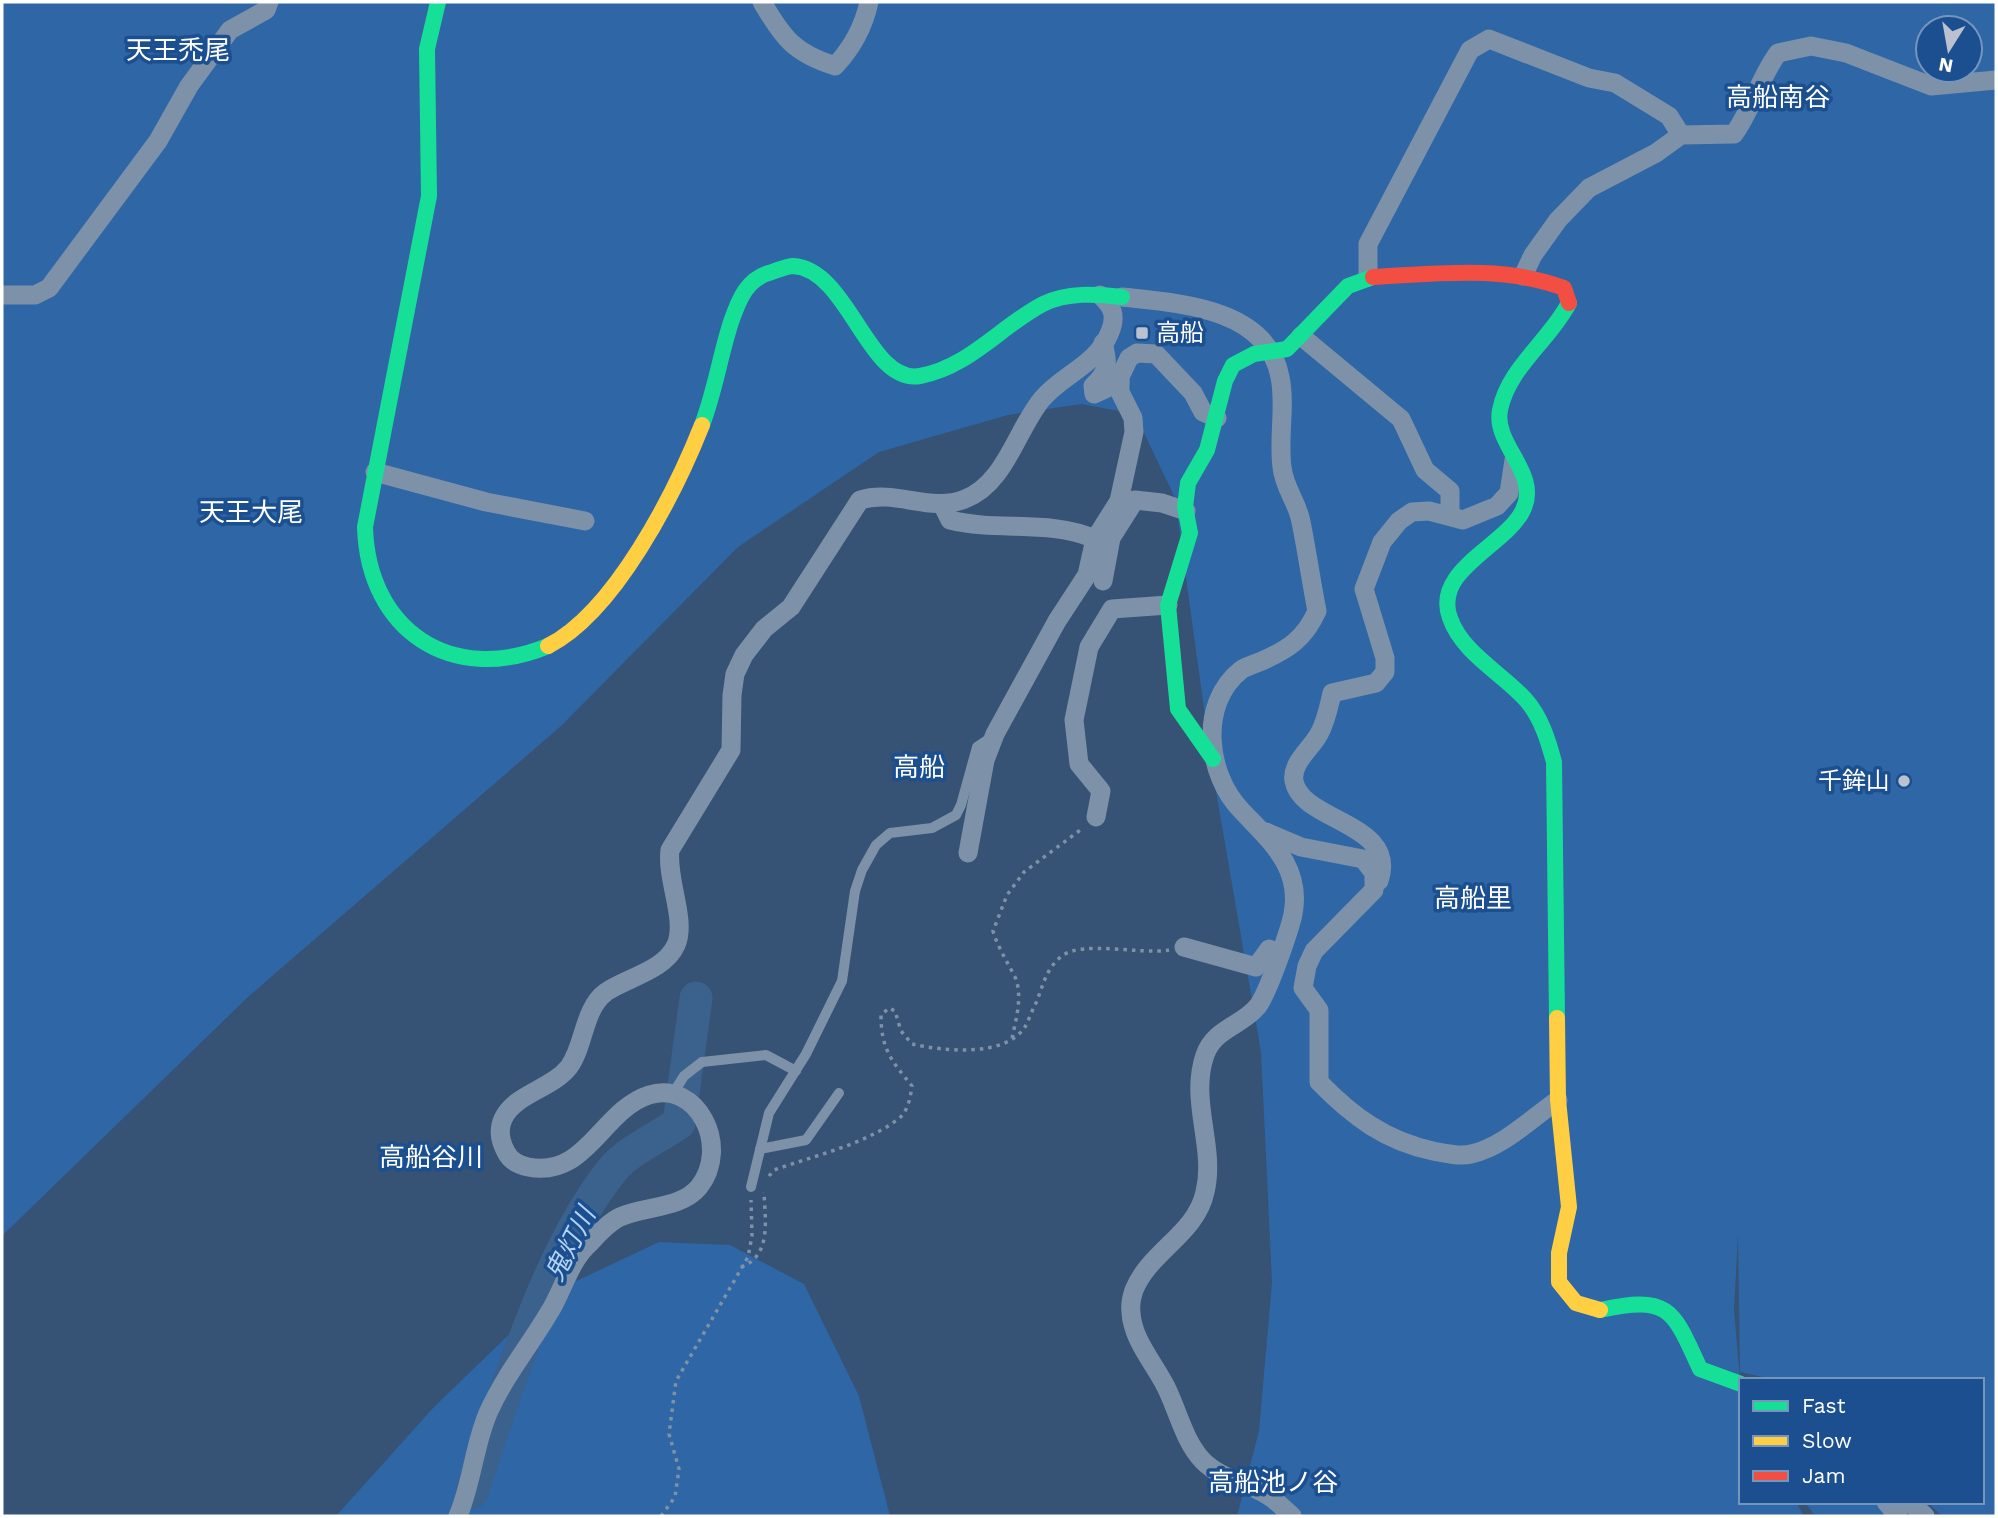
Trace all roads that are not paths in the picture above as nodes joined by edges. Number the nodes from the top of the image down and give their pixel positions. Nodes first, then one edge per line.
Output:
1 (269, 2) edge
2 (438, 2) edge
3 (762, 2) edge
4 (869, 2) edge
5 (1996, 80) edge
6 (1681, 135) junction
7 (1368, 276) junction
8 (1523, 276) junction
9 (2, 295) edge
10 (1100, 295) junction
11 (1129, 298) junction
12 (1114, 319) junction
13 (1301, 336) junction
14 (1103, 344) junction
15 (1272, 352) junction
16 (1120, 382) junction
17 (1217, 418) junction
18 (1515, 452) junction
19 (375, 472) junction
20 (942, 504) junction
21 (1186, 511) junction
22 (1450, 515) junction
23 (585, 521) dead end
24 (1095, 539) junction
25 (1103, 581) dead end
26 (1168, 605) junction
27 (995, 734) junction
28 (1213, 759) junction
29 (1096, 817) road end
30 (1262, 831) junction
31 (968, 853) dead end
32 (1374, 890) junction
33 (1184, 947) road end
34 (1279, 953) junction
35 (796, 1071) junction
36 (839, 1093) dead end
37 (672, 1096) junction
38 (1558, 1100) junction
39 (760, 1149) junction
40 (751, 1187) road end
41 (1739, 1383) edge
42 (1911, 1504) edge
43 (457, 1516) edge
44 (1292, 1516) edge
45 (1925, 1516) edge

1 - 9 street
2 - 19 street
3 - 4 street
5 - 6 street
6 - 7 street
6 - 8 street
7 - 8 street
7 - 13 street
8 - 18 street
10 - 11 street
10 - 12 street
10 - 19 street
11 - 12 street
11 - 15 street
12 - 14 street
13 - 15 street
13 - 22 street
14 - 16 street
14 - 20 street
15 - 17 street
15 - 28 street
16 - 17 street
16 - 24 street
17 - 21 street
18 - 22 street
18 - 38 street
19 - 23 street
20 - 24 street
20 - 37 street
21 - 25 street
21 - 26 street
22 - 32 street
24 - 27 street
26 - 28 street
26 - 29 street
27 - 31 street
27 - 35 lane
28 - 30 street
30 - 32 street
30 - 34 street
32 - 38 street
33 - 34 street
34 - 44 street
35 - 37 lane
35 - 39 lane
36 - 39 lane
37 - 43 street
38 - 41 street
39 - 40 lane
42 - 45 street

